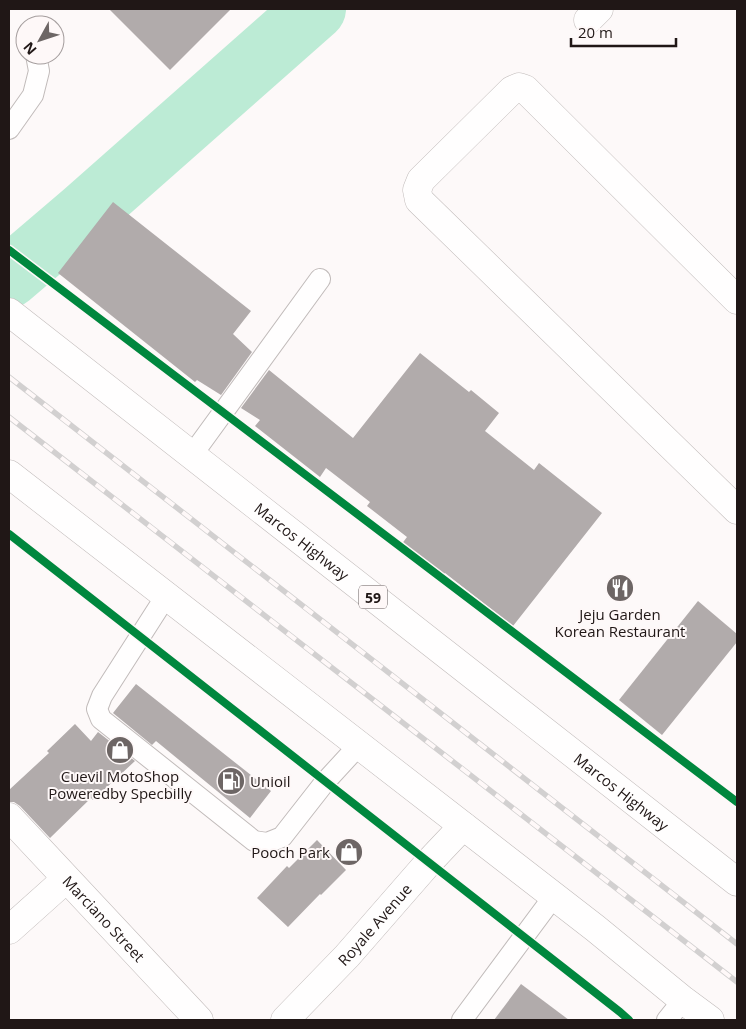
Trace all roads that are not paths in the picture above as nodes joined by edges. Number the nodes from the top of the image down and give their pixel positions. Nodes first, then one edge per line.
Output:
1 (38, 65) edge
2 (9, 129) edge
3 (320, 279) dead end
4 (737, 300) edge
5 (9, 312) edge
6 (192, 455) junction
7 (9, 474) edge
8 (737, 510) edge
9 (166, 596) junction
10 (359, 745) junction
11 (9, 817) edge
12 (463, 826) junction
13 (66, 878) junction
14 (737, 882) edge
15 (554, 896) junction
16 (9, 930) edge
17 (675, 1010) edge
18 (199, 1020) edge
19 (285, 1020) edge
20 (462, 1020) edge
21 (710, 1020) edge

1 - 2 lane
3 - 6 lane
4 - 8 main road
5 - 6 main road, Marcos Highway / 59
6 - 14 main road, Marcos Highway / 59
7 - 9 main road
9 - 10 main road
9 - 10 lane
10 - 12 main road
11 - 13 main road, Marciano Street
12 - 15 main road
12 - 19 main road, Royale Avenue
13 - 16 main road
13 - 18 main road, Marciano Street
15 - 17 main road
15 - 20 lane
17 - 21 main road

